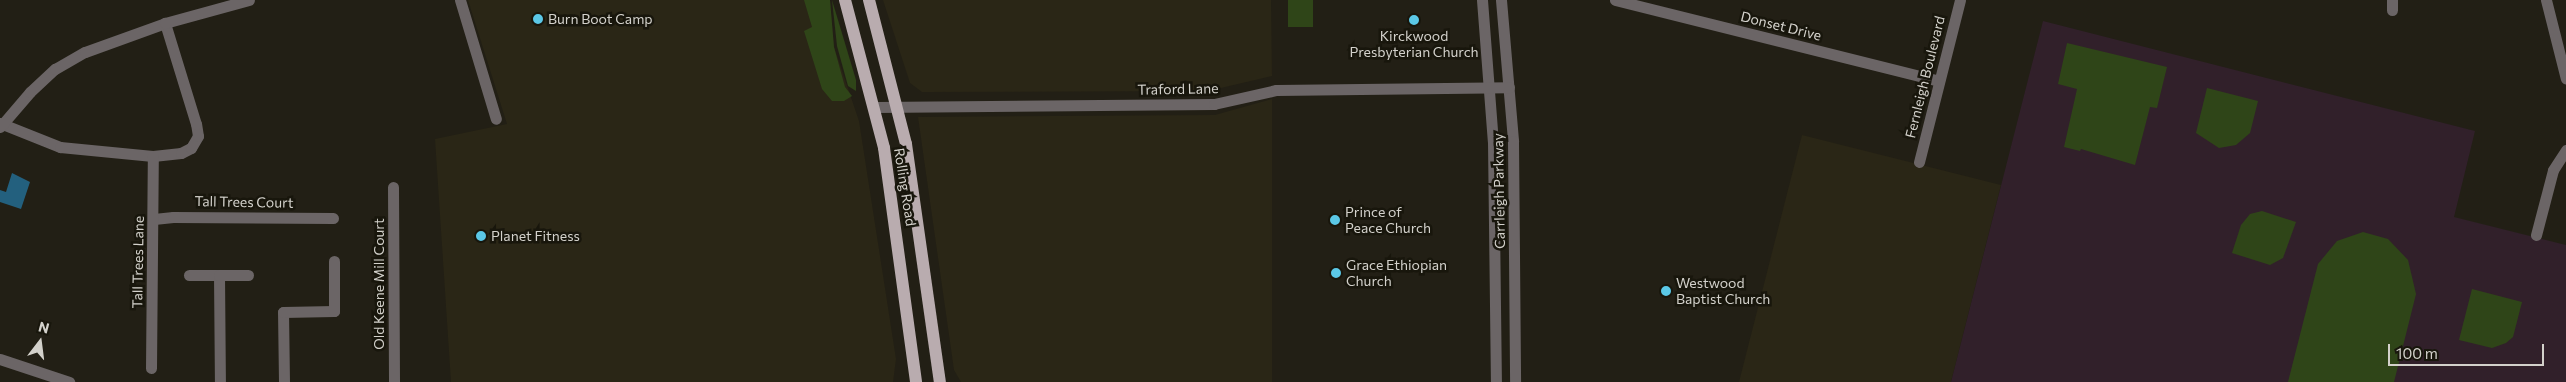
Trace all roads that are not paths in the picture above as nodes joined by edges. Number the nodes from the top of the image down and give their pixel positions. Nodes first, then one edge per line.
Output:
1 (248, 0) edge
2 (460, 0) edge
3 (845, 0) edge
4 (869, 0) edge
5 (1482, 0) edge
6 (1501, 0) edge
7 (1615, 0) edge
8 (1960, 0) edge
9 (2546, 0) edge
10 (165, 23) junction
11 (2566, 79) edge
12 (1939, 81) junction
13 (1509, 88) junction
14 (1490, 89) junction
15 (898, 106) junction
16 (876, 108) junction
17 (496, 119) dead end
18 (1, 125) edge
19 (2566, 150) edge
20 (153, 156) junction
21 (1919, 162) dead end
22 (393, 187) dead end
23 (333, 218) dead end
24 (154, 220) junction
25 (2536, 235) dead end
26 (334, 261) dead end
27 (189, 275) dead end
28 (219, 275) junction
29 (248, 275) dead end
30 (0, 359) edge
31 (937, 362) junction
32 (151, 368) dead end
33 (69, 382) edge
34 (220, 382) edge
35 (284, 382) edge
36 (394, 382) edge
37 (916, 382) edge
38 (940, 382) edge
39 (948, 382) edge
40 (1496, 382) edge
41 (1515, 382) edge

1 - 10 street
2 - 17 street
3 - 16 main road, Rolling Road
4 - 15 main road, Rolling Road
5 - 14 street, Carrleigh Parkway
6 - 13 street, Carrleigh Parkway
7 - 12 street, Donset Drive
8 - 12 street, Fernleigh Boulevard
9 - 11 street
10 - 18 street
10 - 20 street
12 - 21 street, Fernleigh Boulevard
13 - 14 street, Traford Lane
13 - 41 street, Carrleigh Parkway
14 - 15 street, Traford Lane
14 - 40 street, Carrleigh Parkway
15 - 16 street, Traford Lane
15 - 31 main road, Rolling Road
16 - 37 main road, Rolling Road
18 - 20 street
19 - 25 street
20 - 24 street, Tall Trees Lane
22 - 36 street, Old Keene Mill Court
23 - 24 street, Tall Trees Court
24 - 32 street, Tall Trees Lane
26 - 35 street
27 - 28 street
28 - 29 street
28 - 34 street
30 - 33 street
31 - 38 main road, Rolling Road
31 - 39 main road

